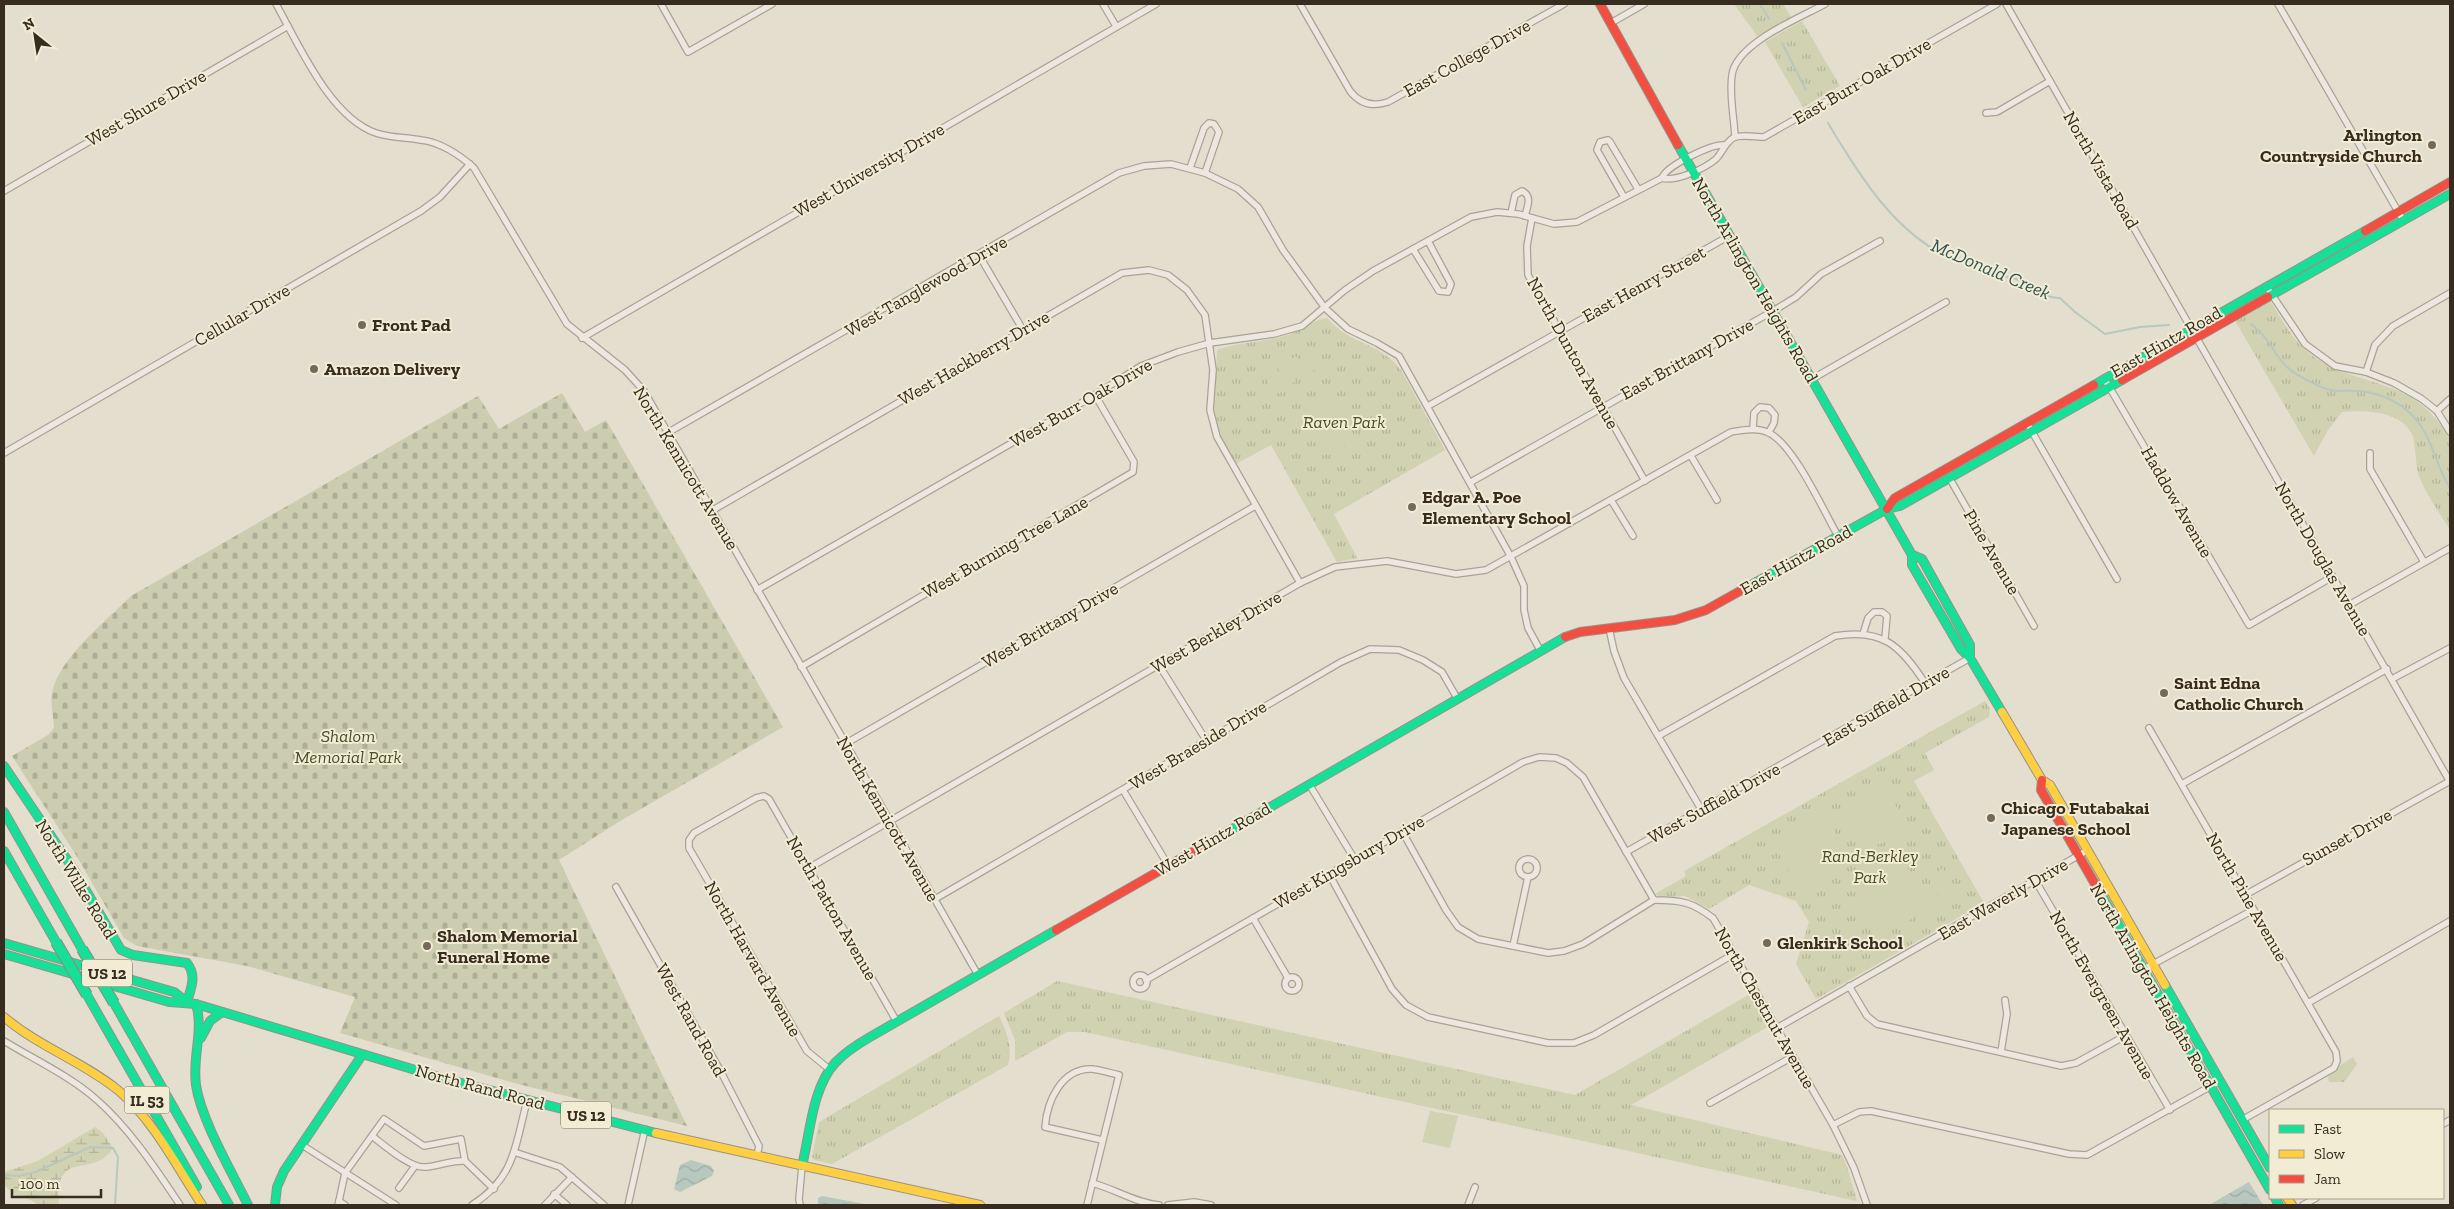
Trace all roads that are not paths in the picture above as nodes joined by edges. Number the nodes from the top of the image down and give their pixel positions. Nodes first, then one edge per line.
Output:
1 (276, 4) edge
2 (661, 4) edge
3 (772, 4) edge
4 (1103, 4) edge
5 (1156, 4) edge
6 (1300, 4) edge
7 (1564, 4) edge
8 (1600, 4) edge
9 (1644, 4) edge
10 (1825, 4) edge
11 (1997, 4) edge
12 (2006, 4) edge
13 (2278, 4) edge
14 (1611, 23) junction
15 (288, 26) junction
16 (1116, 26) junction
17 (2050, 81) junction
18 (1986, 114) dead end
19 (1735, 137) junction
20 (1724, 145) junction
21 (1686, 160) junction
22 (470, 164) junction
23 (1190, 168) junction
24 (1692, 171) junction
25 (1205, 173) junction
26 (1662, 178) junction
27 (2450, 182) edge
28 (1638, 189) junction
29 (4, 191) edge
30 (2450, 194) edge
31 (1624, 197) junction
32 (1511, 213) junction
33 (1525, 216) junction
34 (2400, 216) junction
35 (1532, 218) junction
36 (1729, 236) junction
37 (1428, 241) junction
38 (1880, 241) dead end
39 (1413, 249) junction
40 (979, 255) junction
41 (2269, 290) junction
42 (2450, 293) edge
43 (1946, 302) dead end
44 (1325, 308) junction
45 (1773, 311) junction
46 (1023, 330) junction
47 (1559, 331) junction
48 (2194, 332) junction
49 (582, 338) junction
50 (1210, 343) junction
51 (2366, 372) junction
52 (1812, 379) junction
53 (2107, 383) junction
54 (1094, 395) junction
55 (2450, 399) edge
56 (1428, 406) junction
57 (1602, 408) junction
58 (2437, 411) junction
59 (2027, 423) junction
60 (1753, 429) junction
61 (669, 432) junction
62 (1769, 432) junction
63 (2033, 432) junction
64 (2450, 432) edge
65 (2370, 453) dead end
66 (4, 454) edge
67 (1691, 456) junction
68 (1950, 479) junction
69 (1645, 481) junction
70 (1471, 482) junction
71 (1612, 500) junction
72 (1718, 500) dead end
73 (1255, 506) junction
74 (1887, 509) junction
75 (713, 510) junction
76 (1633, 536) dead end
77 (1838, 536) junction
78 (2450, 548) edge
79 (1511, 557) junction
80 (2424, 562) junction
81 (2332, 577) junction
82 (2118, 579) dead end
83 (1300, 583) junction
84 (757, 590) junction
85 (2349, 605) junction
86 (1706, 610) joint
87 (2034, 626) dead end
88 (1609, 628) junction
89 (1863, 634) junction
90 (1885, 638) junction
91 (2450, 648) edge
92 (1540, 650) junction
93 (1970, 658) junction
94 (1159, 665) junction
95 (801, 667) junction
96 (2387, 669) junction
97 (2392, 680) junction
98 (1925, 683) junction
99 (1457, 698) junction
100 (2149, 728) dead end
101 (1660, 735) junction
102 (1206, 740) junction
103 (845, 744) junction
104 (1803, 754) joint
105 (4, 766) edge
106 (2450, 781) edge
107 (1309, 784) junction
108 (2182, 784) junction
109 (1123, 790) junction
110 (1701, 809) junction
111 (4, 812) edge
112 (890, 821) junction
113 (1402, 831) junction
114 (689, 840) joint
115 (4, 851) edge
116 (1626, 852) junction
117 (2084, 853) junction
118 (1355, 860) junction
119 (1168, 865) junction
120 (809, 868) junction
121 (1329, 874) junction
122 (1528, 878) dead end
123 (2035, 880) junction
124 (616, 887) dead end
125 (2245, 895) junction
126 (935, 899) junction
127 (1654, 900) junction
128 (2253, 910) junction
129 (1253, 918) junction
130 (2450, 921) edge
131 (4, 943) edge
132 (1513, 946) junction
133 (4, 954) edge
134 (1734, 954) junction
135 (2148, 967) junction
136 (978, 975) junction
137 (1288, 978) dead end
138 (1146, 980) dead end
139 (1849, 986) junction
140 (2006, 1000) dead end
141 (192, 1003) junction
142 (2308, 1003) junction
143 (222, 1012) junction
144 (4, 1017) edge
145 (897, 1022) junction
146 (1777, 1028) junction
147 (2125, 1036) junction
148 (4, 1041) edge
149 (198, 1046) junction
150 (2001, 1052) junction
151 (362, 1055) junction
152 (1792, 1057) junction
153 (829, 1069) junction
154 (2220, 1081) junction
155 (2211, 1087) junction
156 (527, 1101) junction
157 (1710, 1103) dead end
158 (2170, 1110) junction
159 (2242, 1120) junction
160 (1833, 1126) junction
161 (645, 1129) junction
162 (372, 1136) junction
163 (1102, 1140) junction
164 (302, 1145) junction
165 (514, 1152) junction
166 (757, 1156) junction
167 (465, 1161) junction
168 (414, 1166) junction
169 (802, 1166) junction
170 (2269, 1166) edge
171 (345, 1173) junction
172 (572, 1177) junction
173 (1092, 1183) junction
174 (399, 1188) dead end
175 (2269, 1188) edge
176 (494, 1189) junction
177 (554, 1194) junction
178 (2314, 1199) edge
179 (338, 1203) edge
180 (180, 1205) edge
181 (202, 1205) edge
182 (208, 1205) edge
183 (229, 1205) edge
184 (248, 1205) edge
185 (275, 1205) edge
186 (345, 1205) edge
187 (396, 1205) edge
188 (472, 1205) edge
189 (544, 1205) edge
190 (567, 1205) edge
191 (604, 1205) edge
192 (628, 1205) edge
193 (800, 1205) edge
194 (980, 1205) edge
195 (1087, 1205) edge
196 (1159, 1205) edge
197 (1168, 1205) edge
198 (1211, 1205) edge
199 (1468, 1205) edge
200 (1473, 1205) edge
201 (1867, 1205) edge
202 (2303, 1205) edge

1 - 15 street, North Kennicott Avenue
2 - 3 street
4 - 16 street
5 - 16 street, West University Drive
6 - 7 street, East College Drive
8 - 14 main road, North Arlington Heights Road
9 - 14 street
10 - 19 street
11 - 19 street, East Burr Oak Drive
12 - 17 street, North Vista Road
13 - 34 street
14 - 21 main road, North Arlington Heights Road
15 - 22 street, North Kennicott Avenue
15 - 29 street, West Shure Drive
16 - 49 street, West University Drive
17 - 18 street
17 - 48 street, North Vista Road
19 - 20 street
20 - 21 street
20 - 24 street
21 - 24 main road, North Arlington Heights Road
21 - 26 street
22 - 49 street, North Kennicott Avenue
22 - 66 street, Cellular Drive
23 - 25 street, West Tanglewood Drive
23 - 25 street
23 - 40 street, West Tanglewood Drive
24 - 26 street
24 - 36 main road, North Arlington Heights Road
25 - 44 street, West Tanglewood Drive
26 - 28 street
27 - 34 main road, East Hintz Road
28 - 31 street
28 - 31 street
30 - 34 main road, East Hintz Road
31 - 35 street
32 - 33 street, West Burr Oak Drive
32 - 33 street
32 - 37 street, West Burr Oak Drive
33 - 35 street, West Burr Oak Drive
34 - 41 main road, East Hintz Road
35 - 47 street, North Dunton Avenue
36 - 45 main road, North Arlington Heights Road
36 - 47 street, East Henry Street
37 - 39 street, West Burr Oak Drive
37 - 39 street
38 - 45 street, East Brittany Drive
39 - 44 street, West Burr Oak Drive
40 - 46 street
40 - 61 street, West Tanglewood Drive
41 - 48 main road, East Hintz Road
41 - 51 street
42 - 51 street
43 - 52 street
44 - 50 street, West Burr Oak Drive
44 - 56 street, West Tanglewood Drive
45 - 52 main road, North Arlington Heights Road
45 - 57 street, East Brittany Drive
46 - 50 street, West Hackberry Drive
46 - 75 street, West Hackberry Drive
47 - 56 street, East Henry Street
47 - 57 street, North Dunton Avenue
48 - 53 main road, East Hintz Road
48 - 81 street, North Douglas Avenue
49 - 61 street, North Kennicott Avenue
50 - 54 street, West Burr Oak Drive
50 - 73 street, West Hackberry Drive
51 - 58 street
52 - 74 main road, North Arlington Heights Road
53 - 59 main road, East Hintz Road
53 - 63 main road, East Hintz Road
53 - 81 street, Haddow Avenue
54 - 84 street, West Burr Oak Drive
54 - 95 street, West Burning Tree Lane
55 - 58 street
56 - 70 street, West Tanglewood Drive
57 - 69 street, North Dunton Avenue
57 - 70 street
58 - 64 street
59 - 63 street
59 - 74 main road, East Hintz Road
60 - 62 street
60 - 62 street
60 - 67 street, West Berkley Drive
61 - 75 street, North Kennicott Avenue
62 - 77 street
63 - 68 main road, East Hintz Road
63 - 82 street
65 - 80 street
67 - 69 street, West Berkley Drive
67 - 72 street
68 - 74 main road, East Hintz Road
68 - 87 street, Pine Avenue
69 - 71 street, West Berkley Drive
70 - 79 street, West Tanglewood Drive
71 - 76 street
71 - 79 street, West Berkley Drive
73 - 83 street, West Hackberry Drive
73 - 103 street, West Brittany Drive
74 - 77 main road, East Hintz Road
74 - 93 main road, North Arlington Heights Road
75 - 84 street, North Kennicott Avenue
77 - 86 main road, East Hintz Road
78 - 80 street
79 - 83 street, West Berkley Drive
79 - 92 street, West Tanglewood Drive
80 - 85 street
81 - 85 street, North Douglas Avenue
83 - 94 street, West Berkley Drive
84 - 95 street, North Kennicott Avenue
85 - 96 street, North Douglas Avenue
86 - 88 main road, West Hintz Road
88 - 92 main road, West Hintz Road
88 - 101 street
89 - 90 street
89 - 90 street
89 - 101 street
90 - 98 street
91 - 97 street
92 - 99 main road, West Hintz Road
93 - 98 street, East Suffield Drive
93 - 117 main road, North Arlington Heights Road
94 - 102 street
94 - 112 street, West Berkley Drive
95 - 103 street, North Kennicott Avenue
96 - 97 street, North Douglas Avenue
96 - 108 street
97 - 106 street, North Douglas Avenue
98 - 104 street, East Suffield Drive
99 - 102 street, West Braeside Drive
99 - 107 main road, West Hintz Road
100 - 108 street, North Pine Avenue
101 - 110 street
102 - 109 street, West Braeside Drive
103 - 112 street, North Kennicott Avenue
104 - 110 street, West Suffield Drive
105 - 141 main road, North Wilke Road
106 - 125 street, Sunset Drive
107 - 118 street
107 - 119 main road, West Hintz Road
108 - 125 street, North Pine Avenue
109 - 119 street
109 - 126 street, West Braeside Drive
110 - 116 street, West Suffield Drive
111 - 183 main road, IL 53, bridge
112 - 120 street, West Berkley Drive
112 - 126 street, North Kennicott Avenue
113 - 116 street, West Kingsbury Drive
113 - 118 street, West Kingsbury Drive
113 - 132 street
114 - 120 street, North Patton Avenue
114 - 153 street, North Harvard Avenue
115 - 182 main road, IL 53, bridge
116 - 127 street
117 - 123 street, East Waverly Drive
117 - 135 main road, North Arlington Heights Road
118 - 121 street, West Kingsbury Drive
119 - 136 main road, West Hintz Road
120 - 145 street, North Patton Avenue
121 - 129 street, West Kingsbury Drive
121 - 134 street
122 - 132 street
123 - 139 street, East Waverly Drive
123 - 147 street, North Evergreen Avenue
124 - 166 street, West Rand Road
125 - 128 street, North Pine Avenue
126 - 136 street, North Kennicott Avenue
127 - 132 street
127 - 134 street, North Chestnut Avenue
128 - 135 street
128 - 142 street, North Pine Avenue
129 - 137 street
129 - 138 street, West Kingsbury Drive
130 - 142 street
131 - 141 main road, North Rand Road / US 12
133 - 141 main road, North Rand Road / US 12
134 - 146 street, North Chestnut Avenue
135 - 154 main road, North Arlington Heights Road
135 - 155 main road, North Arlington Heights Road
136 - 145 main road, West Hintz Road
139 - 146 street, East Waverly Drive
139 - 150 street
140 - 150 street
141 - 143 main road, North Rand Road / US 12
141 - 149 main road
142 - 159 street, North Pine Avenue
143 - 149 main road
143 - 151 main road, North Rand Road / US 12
144 - 181 main road
145 - 153 main road, West Hintz Road
146 - 152 street, North Chestnut Avenue
147 - 150 street
147 - 158 street, North Evergreen Avenue
148 - 180 street
149 - 184 main road
151 - 156 main road, North Rand Road / US 12
151 - 164 main road
152 - 157 street
152 - 160 street, North Chestnut Avenue
153 - 169 main road, West Hintz Road
154 - 155 street
154 - 159 main road, North Arlington Heights Road
155 - 158 street
155 - 175 main road, North Arlington Heights Road
156 - 161 main road, North Rand Road / US 12
156 - 165 street
158 - 160 street
159 - 170 main road, North Arlington Heights Road
160 - 201 street, North Chestnut Avenue
161 - 166 main road, North Rand Road / US 12
161 - 192 street
162 - 167 street
162 - 168 street
162 - 171 street
163 - 163 street
163 - 173 street
164 - 171 street
164 - 185 main road
165 - 172 street
165 - 176 street
166 - 169 main road, North Rand Road / US 12
167 - 168 street
167 - 176 street
168 - 174 street
169 - 193 street
169 - 194 main road, North Rand Road / US 12
171 - 179 street
171 - 187 street
172 - 177 street
172 - 191 street
173 - 195 street
173 - 196 street
176 - 188 street
177 - 189 street
177 - 190 street
178 - 202 street
179 - 186 street
197 - 198 street
199 - 200 street

